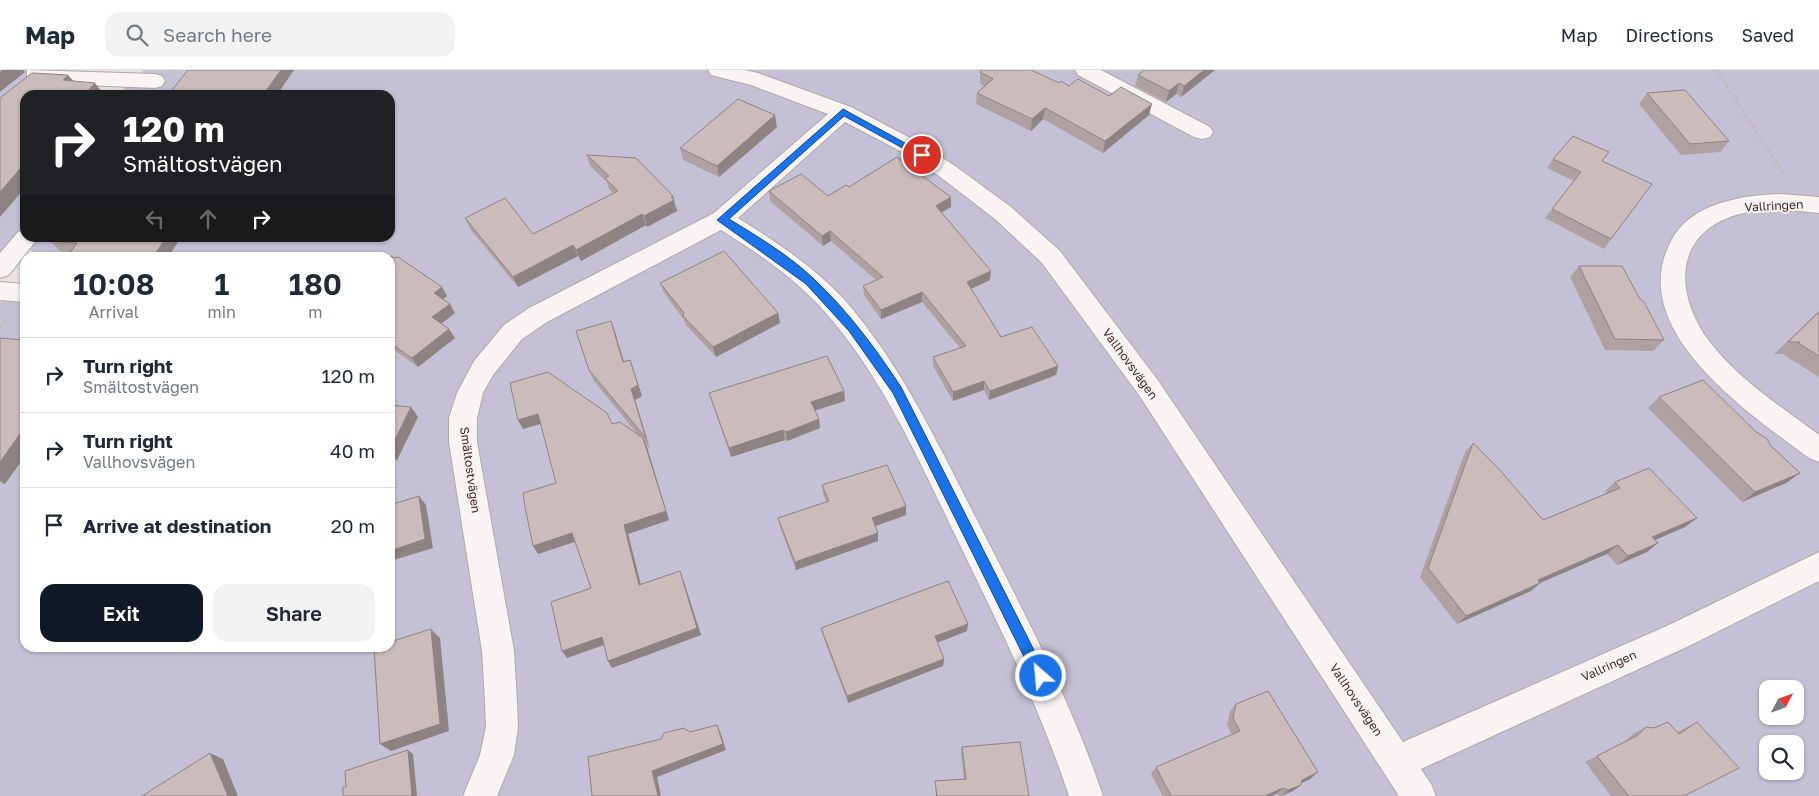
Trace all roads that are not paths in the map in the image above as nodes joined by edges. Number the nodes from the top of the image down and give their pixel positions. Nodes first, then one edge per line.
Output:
1 (718, 70) edge
2 (1086, 70) edge
3 (33, 77) edge
4 (154, 82) edge
5 (843, 112) junction
6 (1202, 132) dead end
7 (1811, 204) edge
8 (722, 220) junction
9 (14, 245) edge
10 (0, 269) edge
11 (0, 291) edge
12 (20, 293) edge
13 (1819, 450) edge
14 (1819, 566) edge
15 (1397, 762) junction
16 (480, 796) edge
17 (1086, 796) edge
18 (1419, 796) edge

1 - 5 street, Vallhovsvägen
2 - 6 street
3 - 4 street
5 - 8 street, Smältostvägen
5 - 15 street, Vallhovsvägen
7 - 13 street, Vallringen
8 - 16 street, Smältostvägen
8 - 17 street
9 - 10 street
11 - 12 street
14 - 15 street, Vallringen
15 - 18 street, Vallhovsvägen

